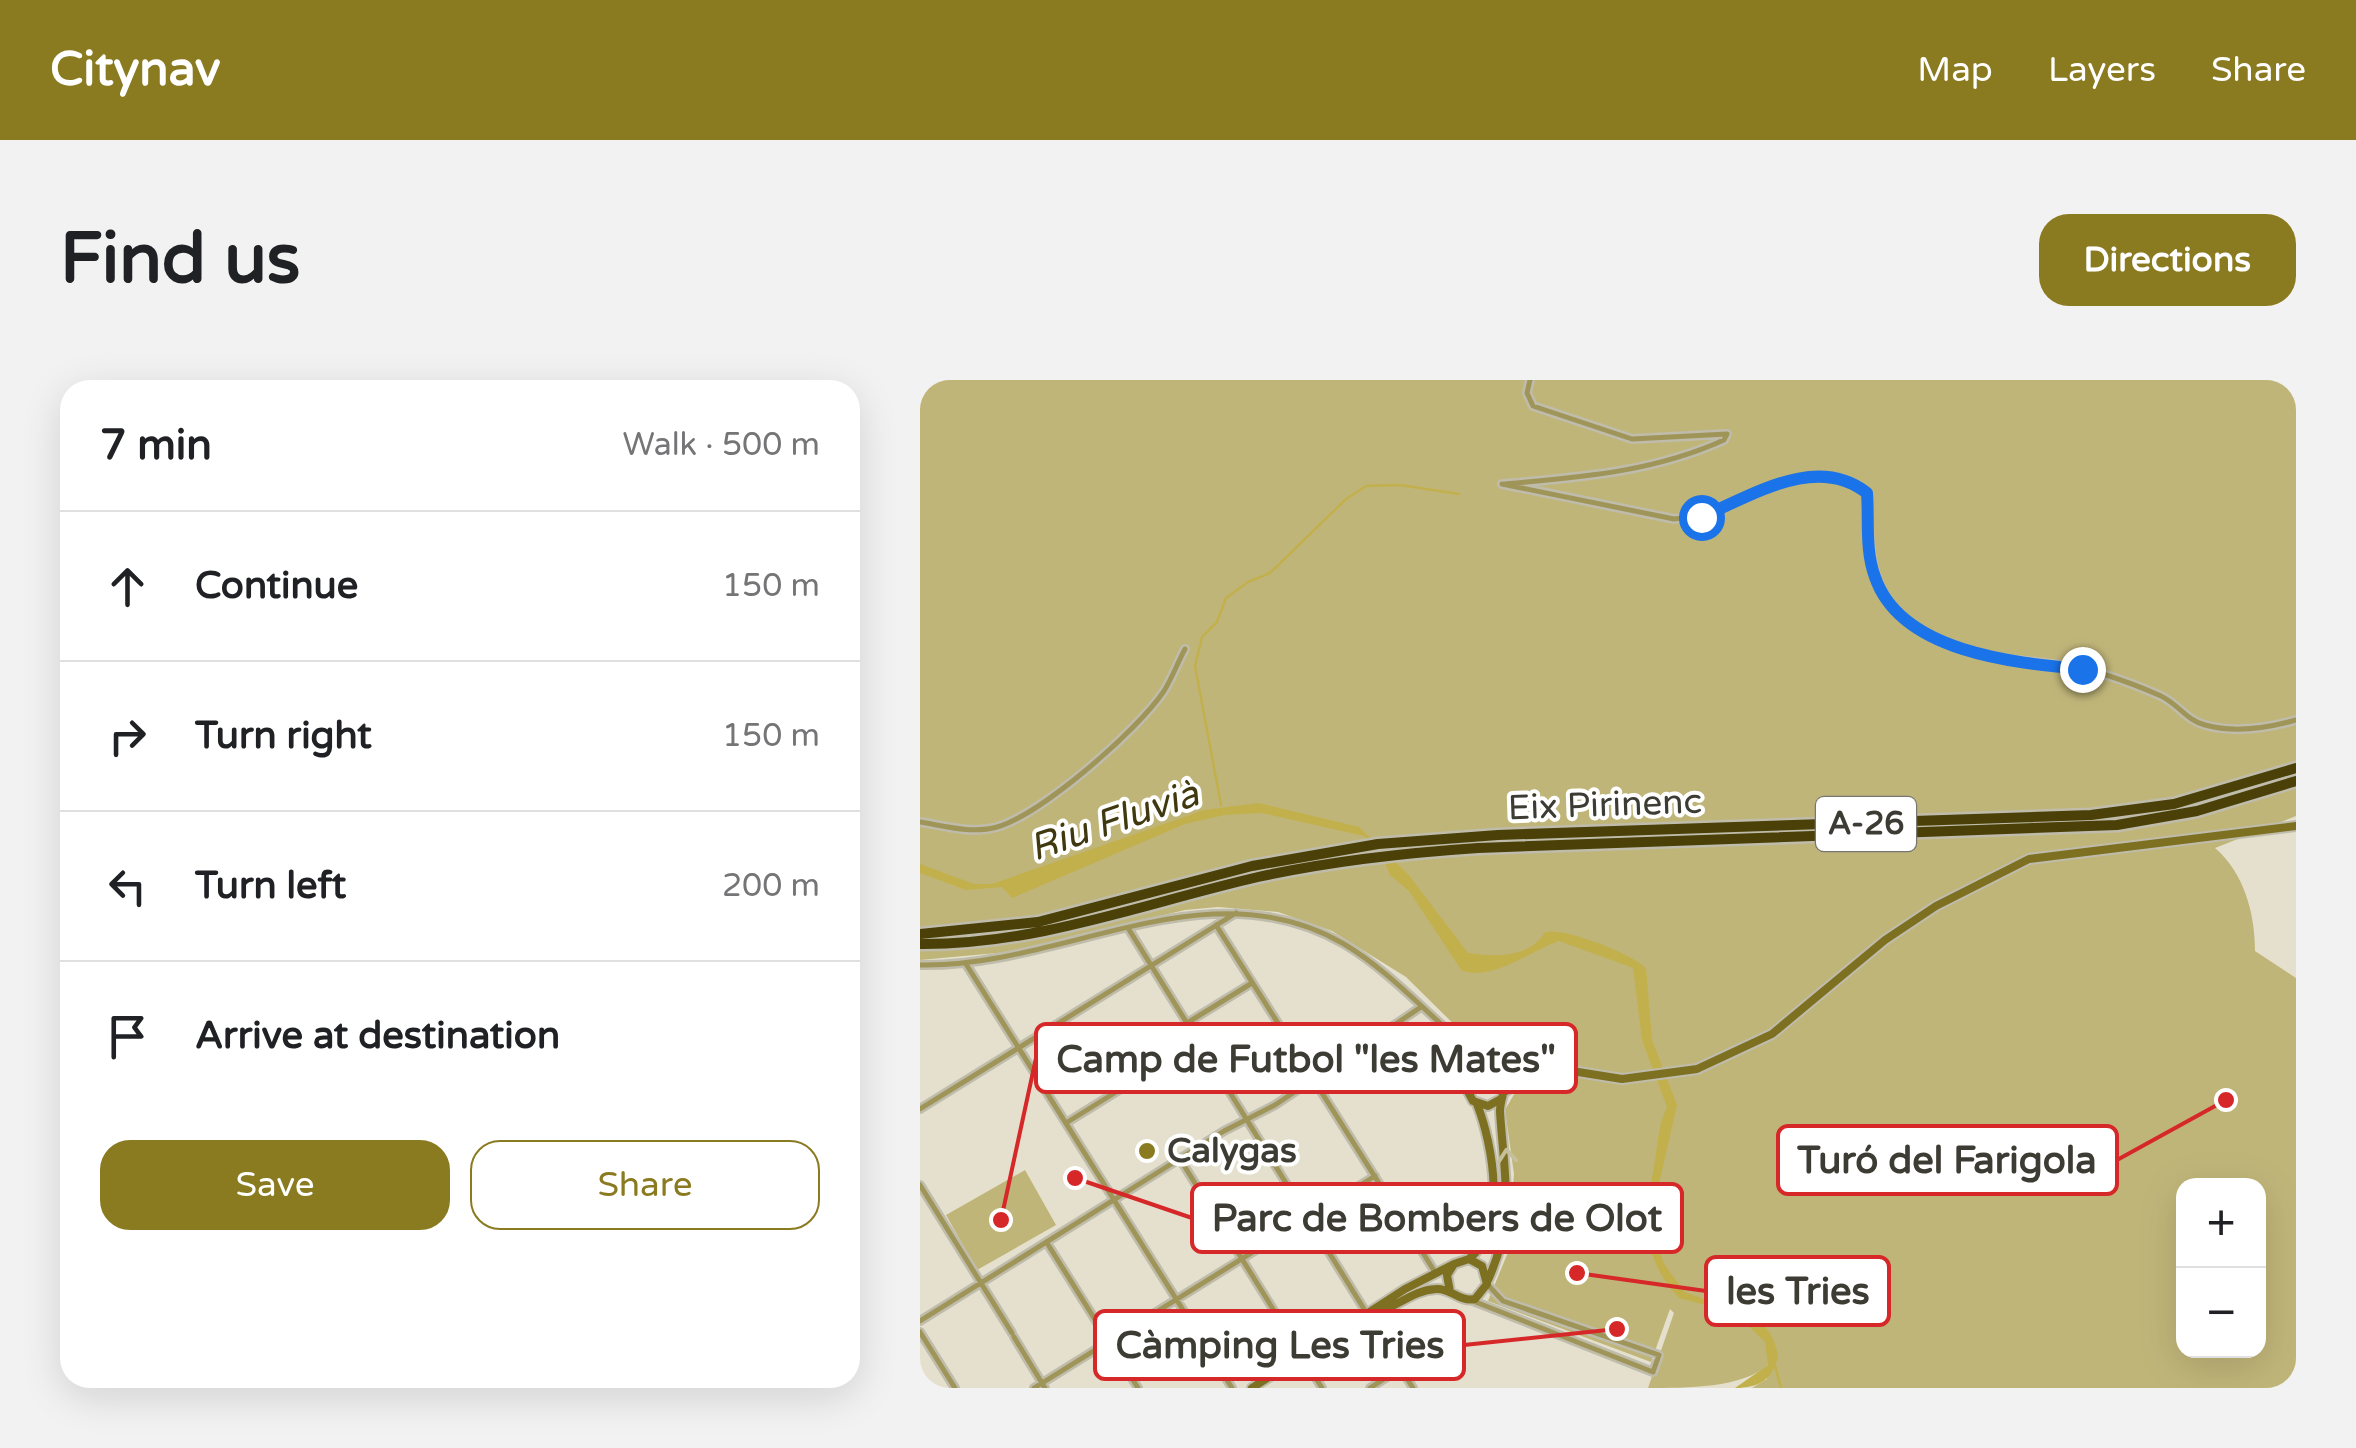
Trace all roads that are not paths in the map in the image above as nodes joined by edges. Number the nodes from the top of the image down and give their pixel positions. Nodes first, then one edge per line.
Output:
1 (1530, 380) edge
2 (1185, 649) dead end
3 (2296, 720) edge
4 (2296, 768) edge
5 (2296, 781) edge
6 (920, 822) edge
7 (2296, 826) edge
8 (1237, 912) junction
9 (1216, 925) junction
10 (1128, 928) junction
11 (920, 934) edge
12 (920, 944) edge
13 (920, 964) edge
14 (966, 964) junction
15 (1151, 965) junction
16 (1252, 983) junction
17 (1422, 1006) junction
18 (1187, 1023) junction
19 (1438, 1023) junction
20 (1198, 1041) junction
21 (1018, 1047) junction
22 (1496, 1068) junction
23 (1578, 1074) junction
24 (1468, 1078) junction
25 (1314, 1080) junction
26 (1504, 1095) junction
27 (1478, 1104) junction
28 (920, 1109) edge
29 (1247, 1120) junction
30 (1066, 1123) junction
31 (1180, 1159) junction
32 (1375, 1176) junction
33 (921, 1189) edge
34 (1114, 1200) junction
35 (1308, 1218) junction
36 (1047, 1243) junction
37 (1242, 1258) junction
38 (1468, 1259) junction
39 (1454, 1264) junction
40 (1434, 1272) junction
41 (1488, 1282) junction
42 (981, 1284) junction
43 (1450, 1292) junction
44 (1176, 1299) junction
45 (1470, 1300) junction
46 (1371, 1314) junction
47 (920, 1321) edge
48 (920, 1332) edge
49 (1109, 1341) junction
50 (1303, 1357) junction
51 (1401, 1368) junction
52 (1044, 1385) edge
53 (955, 1388) edge
54 (1034, 1388) edge
55 (1138, 1388) edge
56 (1232, 1388) edge
57 (1252, 1388) edge
58 (1322, 1388) edge
59 (1370, 1388) edge
60 (1413, 1388) edge

1 - 3 street
2 - 6 street
4 - 11 highway, Eix Pirinenc / A-26
5 - 12 highway, Eix Pirinenc / A-26
7 - 23 street
8 - 9 street
8 - 10 street
8 - 17 street
9 - 15 street
9 - 16 street
10 - 14 street
10 - 15 street
13 - 14 street
14 - 21 street
15 - 18 street
15 - 21 street
16 - 18 street
16 - 25 street
17 - 19 street
17 - 25 street
18 - 20 street
19 - 22 street
19 - 24 street
20 - 29 street
20 - 30 street
21 - 28 street
21 - 30 street
22 - 23 street
22 - 24 street
22 - 26 street
23 - 26 street
24 - 27 street
25 - 29 street
25 - 32 street
26 - 27 street
41 -> 26 street
27 - 38 street
29 - 31 street
29 - 35 street
30 - 34 street
31 - 34 street
31 - 37 street
32 - 35 street
32 - 40 street
33 - 42 street
34 - 36 street
34 - 44 street
35 - 37 street
35 - 46 street
36 - 42 street
36 - 49 street
37 - 44 street
37 - 50 street
38 - 39 street
38 - 41 street
39 - 40 street
39 - 43 street
40 - 46 street
41 - 45 street
41 - 45 street
42 - 47 street
42 - 52 street
43 - 45 street
43 - 46 street
44 - 49 street
44 - 56 street
46 - 50 street
46 - 51 street
48 - 53 street
49 - 52 street
49 - 55 street
50 - 57 street
50 - 58 street
51 - 59 street
51 - 60 street
52 - 54 street

